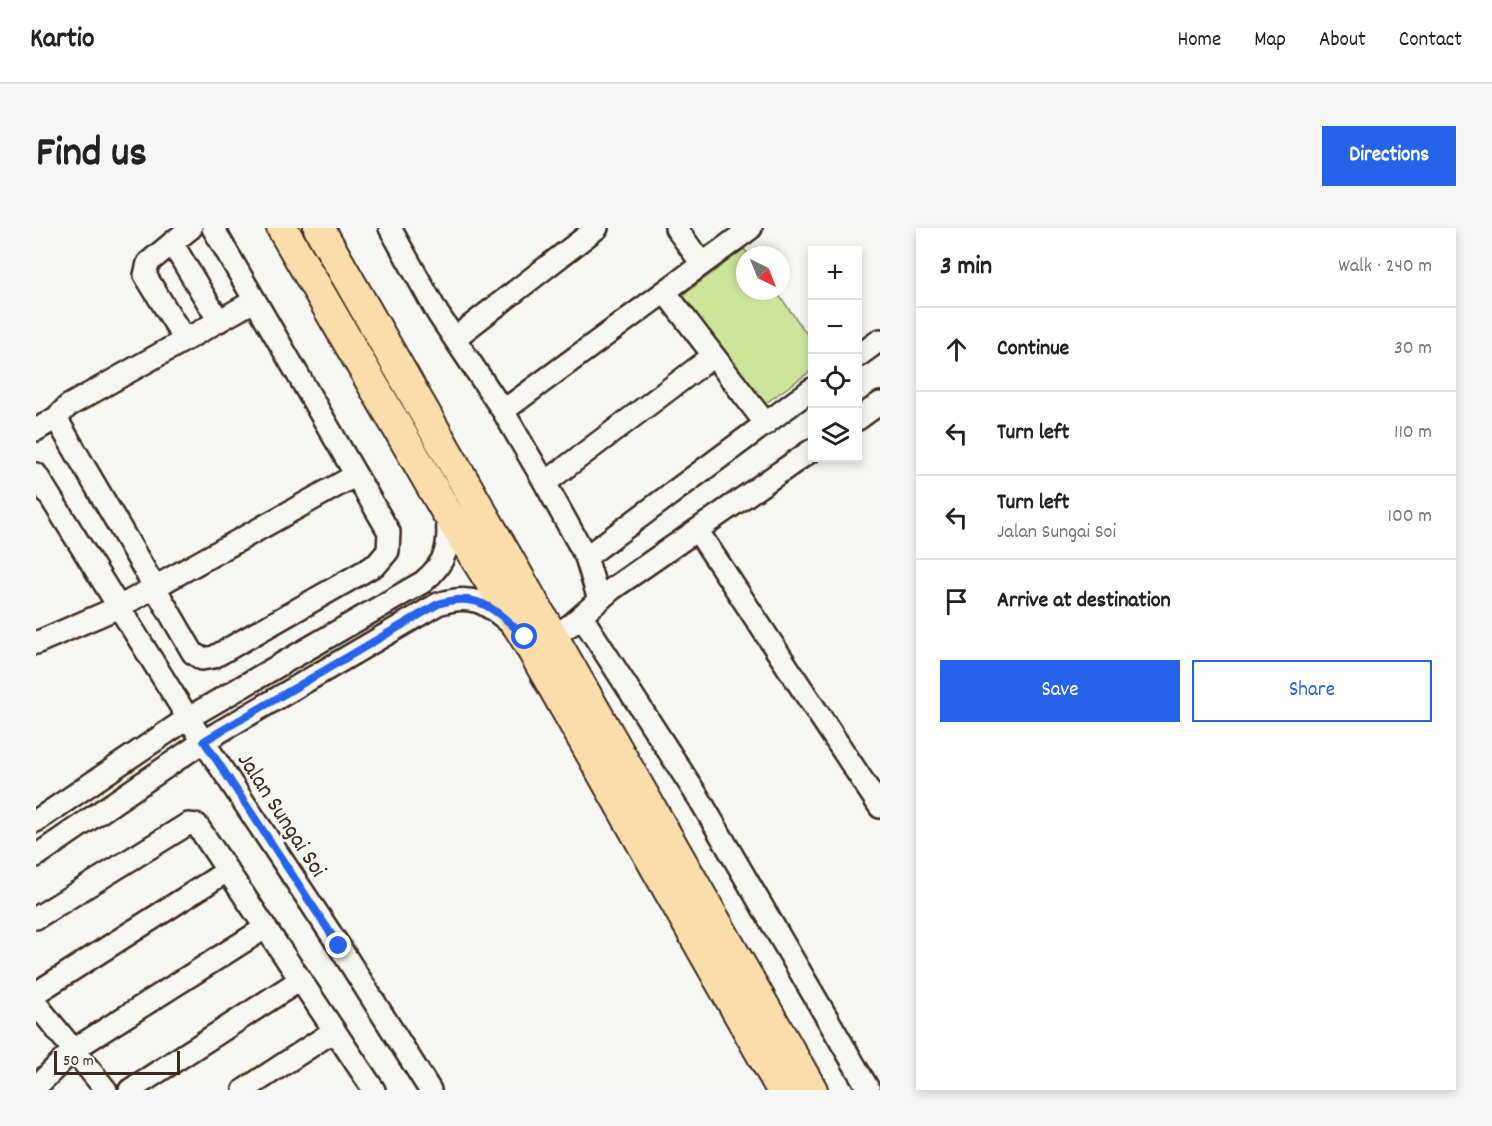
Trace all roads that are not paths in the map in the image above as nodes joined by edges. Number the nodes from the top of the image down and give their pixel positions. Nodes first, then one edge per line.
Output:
1 (191, 228) edge
2 (213, 228) edge
3 (282, 228) edge
4 (319, 228) edge
5 (390, 228) edge
6 (597, 228) edge
7 (676, 228) edge
8 (750, 228) edge
9 (172, 243) junction
10 (702, 264) junction
11 (664, 292) junction
12 (254, 301) junction
13 (219, 321) junction
14 (455, 338) junction
15 (185, 340) junction
16 (880, 340) edge
17 (861, 354) edge
18 (714, 356) junction
19 (808, 393) edge
20 (880, 403) edge
21 (503, 411) junction
22 (862, 416) edge
23 (56, 418) junction
24 (766, 424) junction
25 (36, 430) edge
26 (808, 453) edge
27 (36, 474) edge
28 (356, 475) junction
29 (545, 483) junction
30 (446, 512) junction
31 (697, 530) junction
32 (586, 557) junction
33 (155, 586) junction
34 (599, 600) junction
35 (119, 607) junction
36 (582, 616) junction
37 (554, 636) junction
38 (525, 637) junction
39 (36, 643) edge
40 (188, 718) junction
41 (204, 741) junction
42 (880, 807) edge
43 (36, 821) edge
44 (36, 856) edge
45 (227, 871) junction
46 (36, 918) edge
47 (265, 927) junction
48 (300, 980) junction
49 (36, 993) edge
50 (36, 1004) edge
51 (334, 1030) junction
52 (73, 1050) junction
53 (36, 1087) edge
54 (366, 1088) edge
55 (106, 1090) edge
56 (130, 1090) edge
57 (244, 1090) edge
58 (430, 1090) edge
59 (782, 1090) edge
60 (812, 1090) edge
61 (869, 1090) edge

1 - 9 street
2 - 12 street
3 - 30 highway
4 - 37 highway
5 - 14 street
6 - 14 street
7 - 10 street
8 - 10 street
9 - 13 street
9 - 15 street
10 - 11 street
11 - 18 street
11 - 21 street
12 - 13 street
12 - 28 street
13 - 15 street
14 - 21 street
15 - 23 street
16 - 17 street
18 - 24 street
18 - 29 street
19 - 24 street
20 - 22 street
21 - 29 street
23 - 25 street
23 - 33 street
24 - 32 street
26 - 31 street
27 - 35 street, Jalan Sungai Soi
28 - 33 street
28 - 33 street
29 - 32 street
30 - 38 highway
30 - 40 street
31 - 34 street
31 - 42 street
32 - 34 street
33 - 35 street
34 - 36 street
35 - 39 street
35 - 40 street, Jalan Sungai Soi
36 - 37 street
36 - 61 street
37 - 60 highway
38 - 41 street
38 - 59 highway
40 - 41 street, Jalan Sungai Soi
40 - 43 street
41 - 44 street
41 - 58 street, Jalan Sungai Soi
45 - 46 street
45 - 47 street
45 - 49 street
47 - 48 street
47 - 52 street
48 - 51 street
48 - 56 street
50 - 52 street
51 - 54 street
51 - 57 street
52 - 53 street
52 - 55 street

